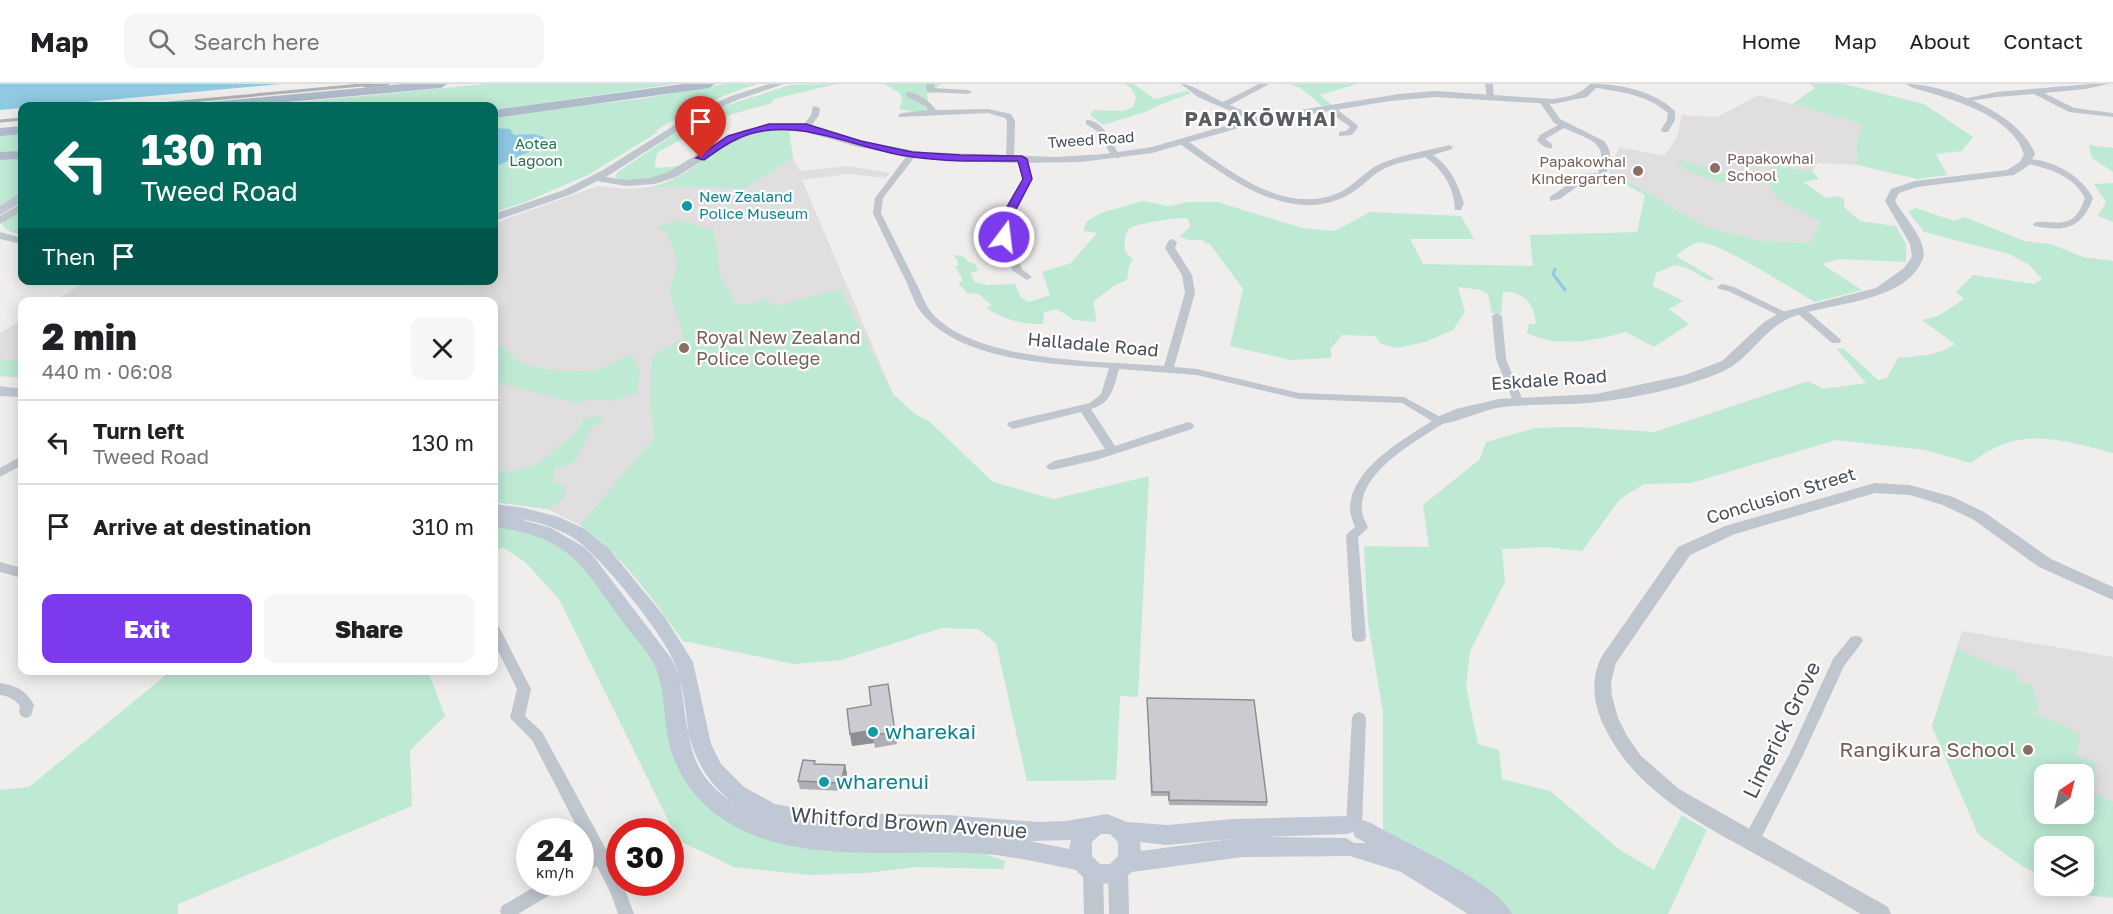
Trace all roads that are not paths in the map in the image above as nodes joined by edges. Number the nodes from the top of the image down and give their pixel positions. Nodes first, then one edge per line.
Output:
1 (441, 84) edge
2 (709, 84) edge
3 (779, 84) edge
4 (930, 84) edge
5 (1185, 84) edge
6 (1265, 84) edge
7 (1489, 84) edge
8 (1595, 84) edge
9 (1911, 84) edge
10 (2104, 84) edge
11 (968, 92) dead end
12 (2035, 92) junction
13 (909, 94) dead end
14 (1491, 97) junction
15 (304, 98) junction
16 (1962, 100) junction
17 (1543, 101) junction
18 (257, 102) edge
19 (274, 102) edge
20 (1225, 104) junction
21 (816, 108) dead end
22 (1330, 108) junction
23 (934, 112) junction
24 (498, 113) edge
25 (902, 115) dead end
26 (2113, 115) edge
27 (1257, 120) junction
28 (1089, 122) dead end
29 (18, 125) edge
30 (1563, 125) junction
31 (0, 127) edge
32 (806, 127) junction
33 (18, 130) edge
34 (1665, 130) dead end
35 (0, 132) edge
36 (1342, 134) dead end
37 (1183, 142) junction
38 (1549, 146) dead end
39 (1449, 147) dead end
40 (912, 154) junction
41 (18, 155) edge
42 (1428, 155) junction
43 (0, 156) edge
44 (1116, 156) junction
45 (1010, 159) junction
46 (1022, 159) junction
47 (2028, 161) junction
48 (596, 178) junction
49 (1553, 199) dead end
50 (18, 200) edge
51 (18, 207) edge
52 (18, 208) edge
53 (1458, 208) dead end
54 (0, 211) edge
55 (0, 217) edge
56 (498, 217) edge
57 (0, 221) edge
58 (2037, 224) dead end
59 (0, 228) edge
60 (5, 236) edge
61 (1172, 242) dead end
62 (1027, 277) dead end
63 (1722, 287) dead end
64 (1802, 311) junction
65 (1786, 315) junction
66 (1497, 316) dead end
67 (1836, 341) dead end
68 (1115, 365) junction
69 (1168, 369) junction
70 (0, 383) edge
71 (18, 385) edge
72 (0, 391) edge
73 (18, 393) edge
74 (1518, 401) junction
75 (1085, 409) junction
76 (1440, 421) junction
77 (1013, 425) dead end
78 (1188, 426) dead end
79 (1111, 449) junction
80 (18, 462) edge
81 (1052, 466) dead end
82 (0, 473) edge
83 (498, 510) edge
84 (498, 522) edge
85 (0, 567) edge
86 (18, 572) edge
87 (2113, 594) edge
88 (1359, 637) dead end
89 (498, 639) edge
90 (1856, 642) dead end
91 (0, 689) edge
92 (26, 712) dead end
93 (1359, 718) dead end
94 (1093, 827) junction
95 (1122, 831) junction
96 (1354, 836) junction
97 (1751, 841) junction
98 (601, 856) junction
99 (594, 860) edge
100 (1088, 865) junction
101 (1123, 866) junction
102 (533, 896) edge
103 (508, 911) dead end
104 (626, 914) edge
105 (1094, 914) edge
106 (1119, 914) edge
107 (1488, 914) edge
108 (1501, 914) edge
109 (1881, 914) edge

1 - 15 main road
2 - 24 main road
3 - 48 street
4 - 11 street
5 - 20 street
6 - 20 street
7 - 14 street
8 - 17 street, Tweed Road
8 - 34 street
9 - 16 street
10 - 12 street
12 - 16 street
12 - 26 street
13 - 23 street
14 - 17 street, Tweed Road
14 - 22 street, Tweed Road
15 - 18 main road
15 - 19 main road
16 - 47 street
17 - 30 street
20 - 27 street
21 - 32 street
22 - 27 street, Tweed Road
22 - 36 street
23 - 25 street
23 - 45 street
27 - 37 street, Tweed Road
28 - 44 street
29 - 31 main road
30 - 38 street
30 - 49 street
32 - 40 street, Tweed Road
32 - 48 street, Tweed Road
33 - 35 main road
37 - 42 street
37 - 44 street, Tweed Road
39 - 42 street
40 - 45 street, Tweed Road
40 - 68 street, Halladale Road
41 - 43 main road
42 - 53 street
44 - 46 street, Tweed Road
45 - 46 street, Tweed Road
46 - 62 street
47 - 58 street
47 - 64 street, Eskdale Road
48 - 56 street
50 - 54 main road
51 - 55 main road
52 - 57 street
59 - 60 street
61 - 69 street
63 - 65 street
64 - 65 street, Eskdale Road
64 - 67 street
65 - 74 street, Eskdale Road
66 - 74 street
68 - 69 street, Halladale Road
68 - 75 street
69 - 76 street, Halladale Road
70 - 71 main road
72 - 73 main road
74 - 76 street, Eskdale Road
75 - 77 street
75 - 79 street
76 - 88 street, Eskdale Road
78 - 79 street
79 - 81 street
80 - 82 street
83 - 94 main road, Whitford Brown Avenue
84 - 100 main road, Whitford Brown Avenue
85 - 86 street
87 - 97 street, Conclusion Street
89 - 98 street
90 - 97 street, Limerick Grove
91 - 92 street
93 - 96 street
94 - 95 main road
94 - 100 main road
95 - 96 main road
95 - 101 main road
96 - 101 main road
96 - 107 main road
96 - 108 main road
97 - 109 street, Conclusion Street
98 - 99 street
98 - 104 street
100 - 101 main road
100 - 105 street
101 - 106 street
102 - 103 street

